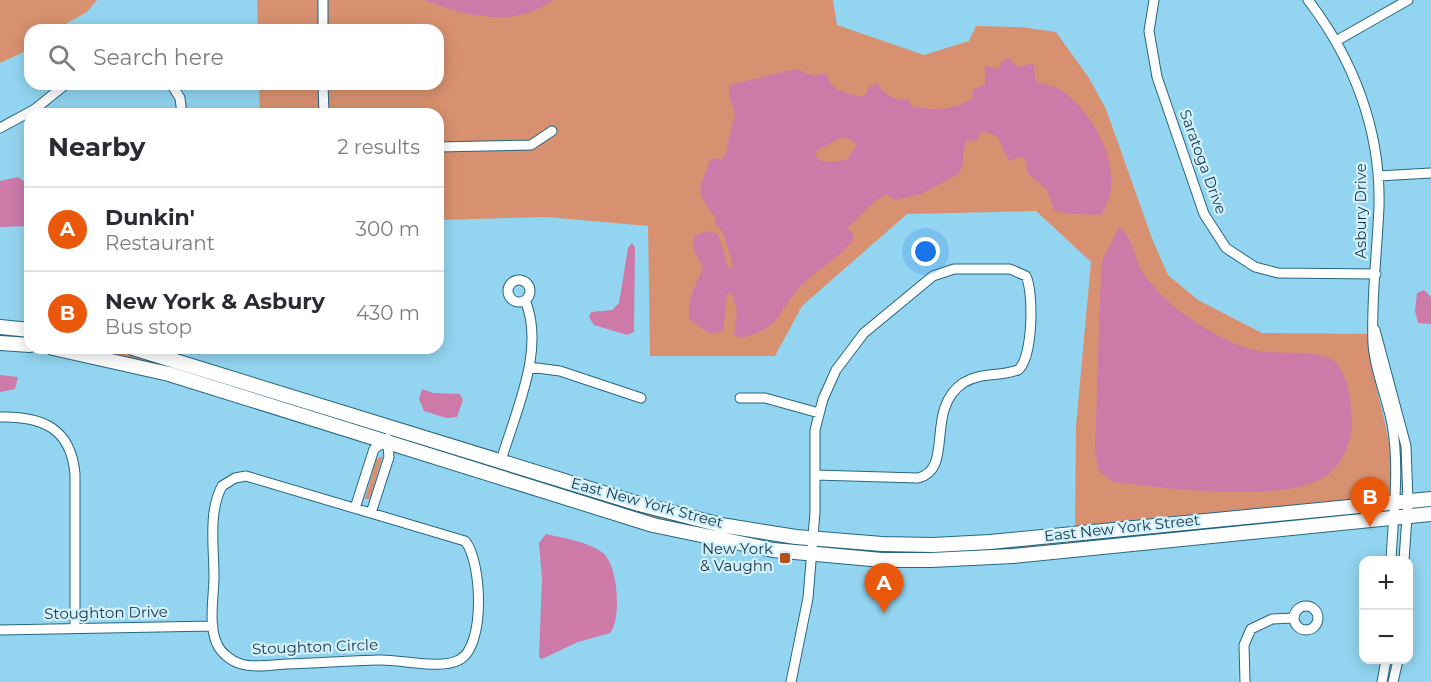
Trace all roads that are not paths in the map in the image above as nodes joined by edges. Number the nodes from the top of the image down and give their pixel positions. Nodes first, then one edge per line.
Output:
1 (322, 0) edge
2 (1154, 0) edge
3 (1308, 0) edge
4 (1408, 0) edge
5 (323, 24) edge
6 (1336, 41) junction
7 (60, 90) edge
8 (175, 90) edge
9 (323, 90) edge
10 (41, 108) edge
11 (181, 108) edge
12 (324, 108) edge
13 (24, 118) edge
14 (0, 128) edge
15 (552, 131) dead end
16 (444, 147) edge
17 (1431, 173) edge
18 (1378, 176) junction
19 (1376, 274) junction
20 (525, 300) dead end
21 (0, 327) edge
22 (24, 329) edge
23 (1375, 329) junction
24 (0, 343) edge
25 (24, 345) edge
26 (82, 354) edge
27 (153, 354) edge
28 (529, 367) junction
29 (641, 398) dead end
30 (740, 398) dead end
31 (819, 412) junction
32 (0, 417) edge
33 (390, 427) junction
34 (386, 441) junction
35 (501, 461) junction
36 (815, 476) junction
37 (1431, 499) edge
38 (1401, 502) junction
39 (356, 508) junction
40 (371, 513) junction
41 (1431, 514) edge
42 (1400, 517) junction
43 (812, 539) junction
44 (811, 555) junction
45 (1392, 556) edge
46 (1404, 556) edge
47 (1294, 618) dead end
48 (213, 626) junction
49 (75, 628) junction
50 (0, 630) edge
51 (1385, 664) edge
52 (1397, 664) edge
53 (791, 682) edge
54 (1245, 682) edge
55 (1382, 682) edge
56 (1393, 682) edge

1 - 5 street
2 - 19 street, Saratoga Drive
3 - 6 street, Asbury Drive
4 - 6 street
6 - 18 street, Asbury Drive
7 - 10 street
8 - 11 street
9 - 12 street
13 - 14 street
15 - 16 street
17 - 18 street
18 - 19 street, Asbury Drive
19 - 23 street, Asbury Drive
20 - 28 street
21 - 22 main road
23 - 38 street, Asbury Drive
23 - 38 street, Asbury Drive
24 - 25 main road
26 - 34 main road, East New York Street
27 - 33 main road, East New York Street
28 - 29 street
28 - 35 street
30 - 31 street
31 - 36 street
31 - 36 street
32 - 49 street
33 - 34 street
33 - 35 main road, East New York Street
34 - 39 street
34 - 40 street
34 - 44 main road, East New York Street
35 - 43 main road, East New York Street
36 - 43 street
37 - 38 main road, East New York Street
38 - 42 street, Asbury Drive
38 - 42 street, Asbury Drive
38 - 43 main road, East New York Street
39 - 40 street, Stoughton Circle
39 - 48 street, Stoughton Circle
40 - 48 street, Stoughton Circle
41 - 42 main road, East New York Street
42 - 44 main road, East New York Street
42 - 45 street, Asbury Drive
42 - 46 street, Asbury Drive
43 - 44 street
44 - 53 street
47 - 54 street
48 - 49 street, Stoughton Drive
49 - 50 street, Stoughton Drive
51 - 55 street
52 - 56 street

